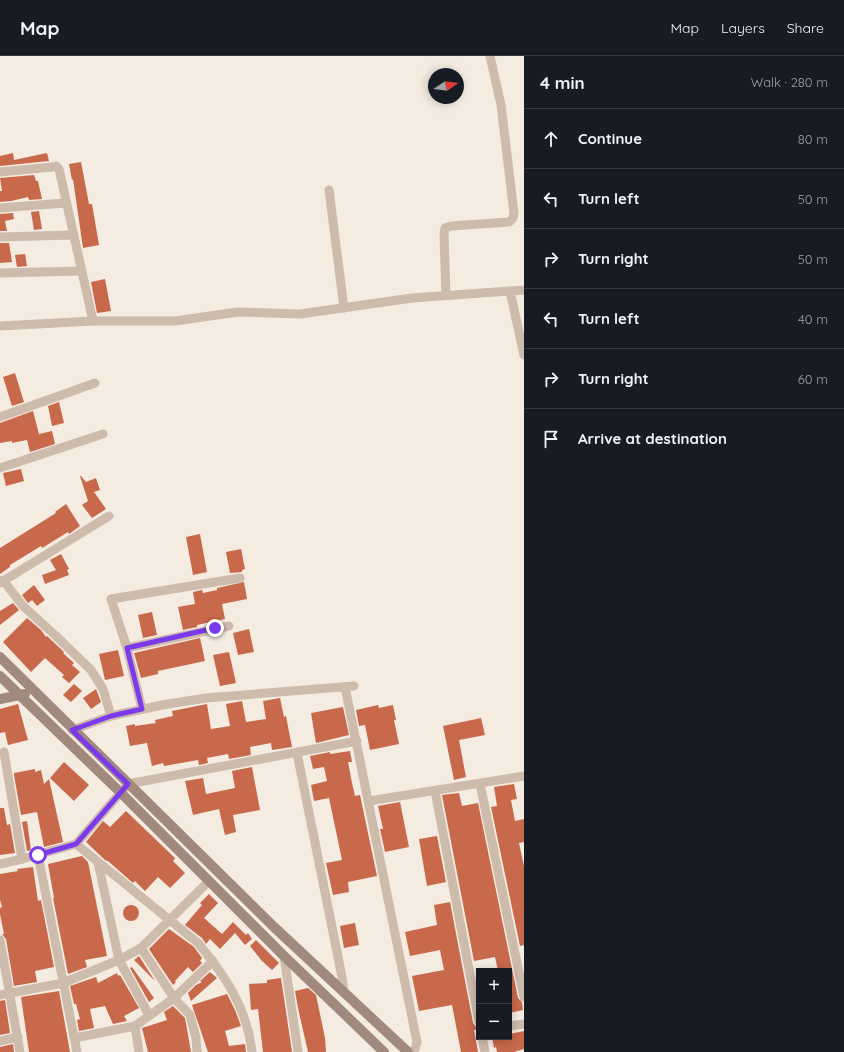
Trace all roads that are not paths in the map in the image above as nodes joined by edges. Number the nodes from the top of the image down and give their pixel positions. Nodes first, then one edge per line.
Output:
1 (490, 56) edge
2 (0, 172) edge
3 (329, 190) dead end
4 (66, 203) junction
5 (0, 208) edge
6 (73, 236) junction
7 (0, 237) edge
8 (81, 271) junction
9 (0, 273) edge
10 (524, 290) edge
11 (510, 291) junction
12 (446, 295) junction
13 (344, 308) junction
14 (93, 321) junction
15 (0, 326) edge
16 (524, 355) edge
17 (95, 383) dead end
18 (0, 417) edge
19 (103, 434) dead end
20 (0, 468) edge
21 (109, 516) dead end
22 (240, 578) dead end
23 (2, 582) edge
24 (229, 626) dead end
25 (127, 648) junction
26 (0, 657) edge
27 (0, 676) edge
28 (34, 691) junction
29 (20, 695) junction
30 (0, 699) edge
31 (142, 709) junction
32 (111, 716) junction
33 (72, 730) junction
34 (357, 741) junction
35 (4, 752) dead end
36 (297, 753) junction
37 (524, 776) edge
38 (128, 784) junction
39 (480, 784) junction
40 (435, 791) junction
41 (120, 792) junction
42 (369, 802) junction
43 (76, 844) junction
44 (38, 855) junction
45 (22, 859) junction
46 (98, 862) junction
47 (0, 864) edge
48 (209, 881) junction
49 (169, 920) junction
50 (0, 945) edge
51 (141, 948) junction
52 (284, 956) junction
53 (119, 960) junction
54 (212, 961) junction
55 (63, 983) junction
56 (10, 993) junction
57 (344, 993) junction
58 (0, 995) edge
59 (524, 997) edge
60 (174, 998) junction
61 (476, 1006) edge
62 (149, 1016) junction
63 (524, 1024) edge
64 (135, 1026) junction
65 (512, 1026) edge
66 (18, 1037) junction
67 (74, 1038) junction
68 (483, 1040) edge
69 (0, 1041) edge
70 (20, 1052) edge
71 (77, 1052) edge
72 (139, 1052) edge
73 (198, 1052) edge
74 (252, 1052) edge
75 (298, 1052) edge
76 (384, 1052) edge
77 (408, 1052) edge
78 (414, 1052) edge
79 (485, 1052) edge

1 - 12 street
2 - 4 street
3 - 13 street
4 - 5 street
4 - 6 street
6 - 7 street
6 - 8 street
8 - 9 street
8 - 14 street
10 - 11 street
11 - 12 street
11 - 16 street
12 - 13 street
13 - 14 street
14 - 15 street
17 - 18 street
19 - 20 street
21 - 23 street
22 - 25 street
23 - 32 street
24 - 25 street
25 - 31 street
26 - 28 main road
27 - 29 main road
28 - 29 main road
28 - 33 main road
29 - 30 main road
29 - 41 main road
31 - 32 street
31 - 34 street
32 - 33 street
33 - 38 main road
34 - 36 street
34 - 42 street
35 - 45 street
36 - 38 street
36 - 57 street
37 - 39 street
38 - 41 street
38 - 57 main road
39 - 40 street
39 - 59 street
40 - 42 street
40 - 61 street
41 - 43 street
41 - 48 main road
42 - 78 street
43 - 44 street
43 - 46 street
44 - 45 street
44 - 55 street
45 - 47 street
46 - 49 street
46 - 53 street
48 - 49 street
48 - 52 main road
49 - 51 street
49 - 54 street
50 - 56 street
51 - 53 street
51 - 60 street
52 - 75 street
52 - 76 main road
53 - 55 street
53 - 62 street
54 - 60 street
54 - 74 street
55 - 56 street
55 - 67 street
56 - 58 street
56 - 66 street
57 - 77 main road
60 - 62 street
60 - 73 street
62 - 64 street
63 - 65 street
64 - 67 street
64 - 72 street
66 - 69 street
66 - 70 street
67 - 71 street
68 - 79 street

